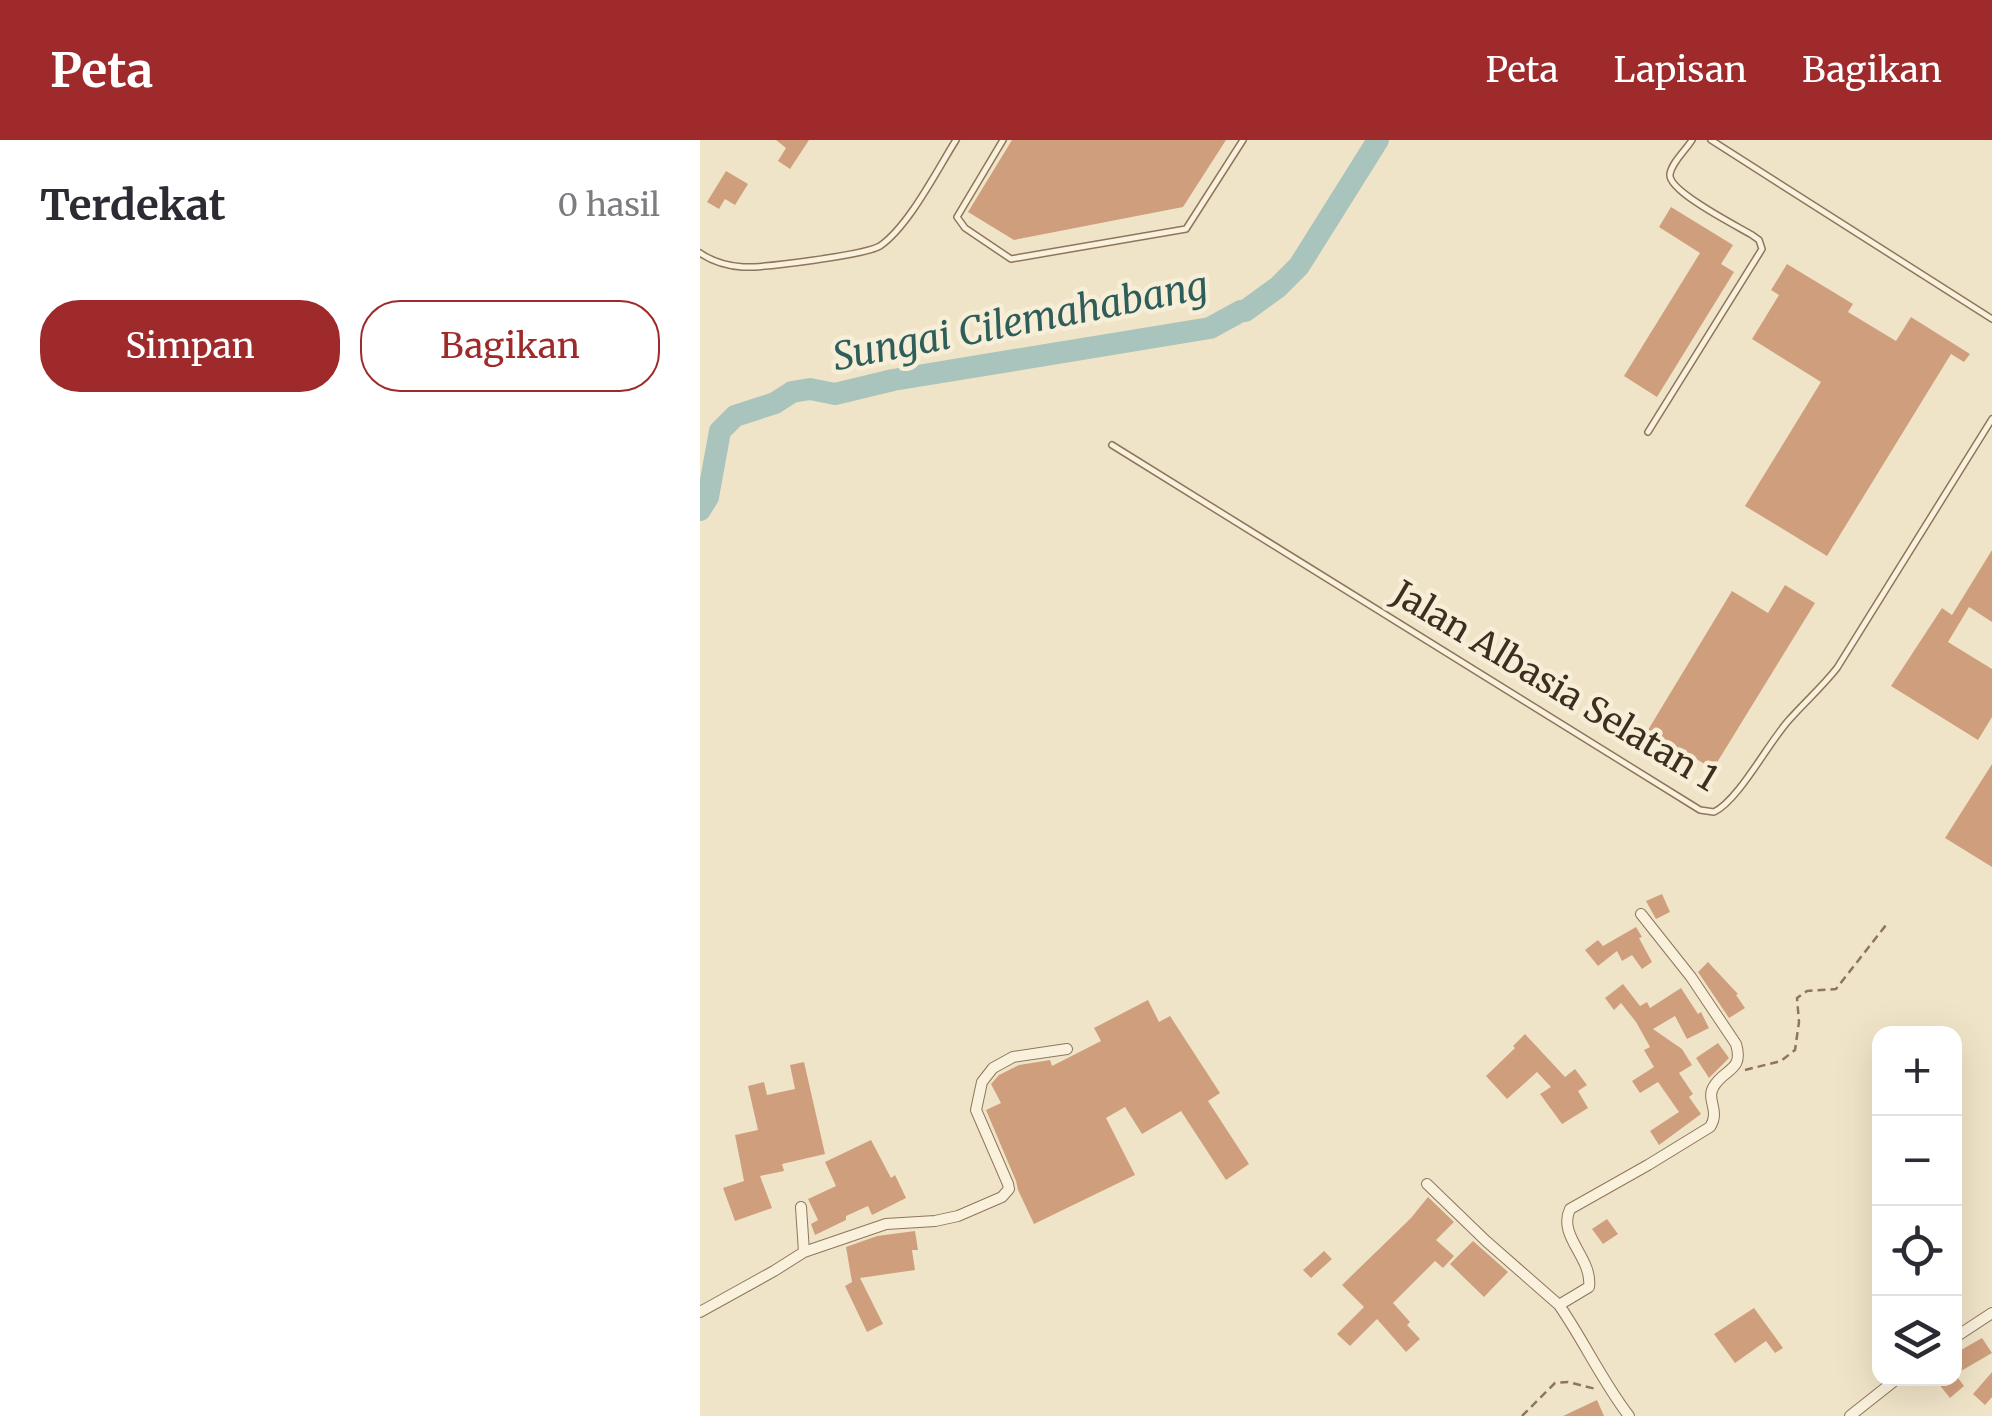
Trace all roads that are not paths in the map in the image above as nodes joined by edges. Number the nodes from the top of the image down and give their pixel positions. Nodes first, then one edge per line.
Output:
1 (956, 140) edge
2 (1004, 140) edge
3 (1243, 140) edge
4 (1692, 140) edge
5 (1711, 140) edge
6 (700, 253) edge
7 (1992, 319) edge
8 (1992, 419) edge
9 (1648, 432) dead end
10 (1112, 445) dead end
11 (1640, 914) dead end
12 (1067, 1049) dead end
13 (1427, 1184) dead end
14 (802, 1206) dead end
15 (804, 1252) junction
16 (1559, 1304) junction
17 (700, 1312) edge
18 (1992, 1312) edge
19 (1962, 1333) edge
20 (1888, 1386) edge
21 (1629, 1416) edge
22 (1850, 1416) edge

1 - 6 lane
2 - 3 lane
4 - 9 lane
5 - 7 lane
8 - 10 lane, Jalan Albasia Selatan 1
11 - 16 street
12 - 15 street
13 - 16 street
14 - 15 street
15 - 17 street
16 - 21 street
18 - 19 street
20 - 22 street

